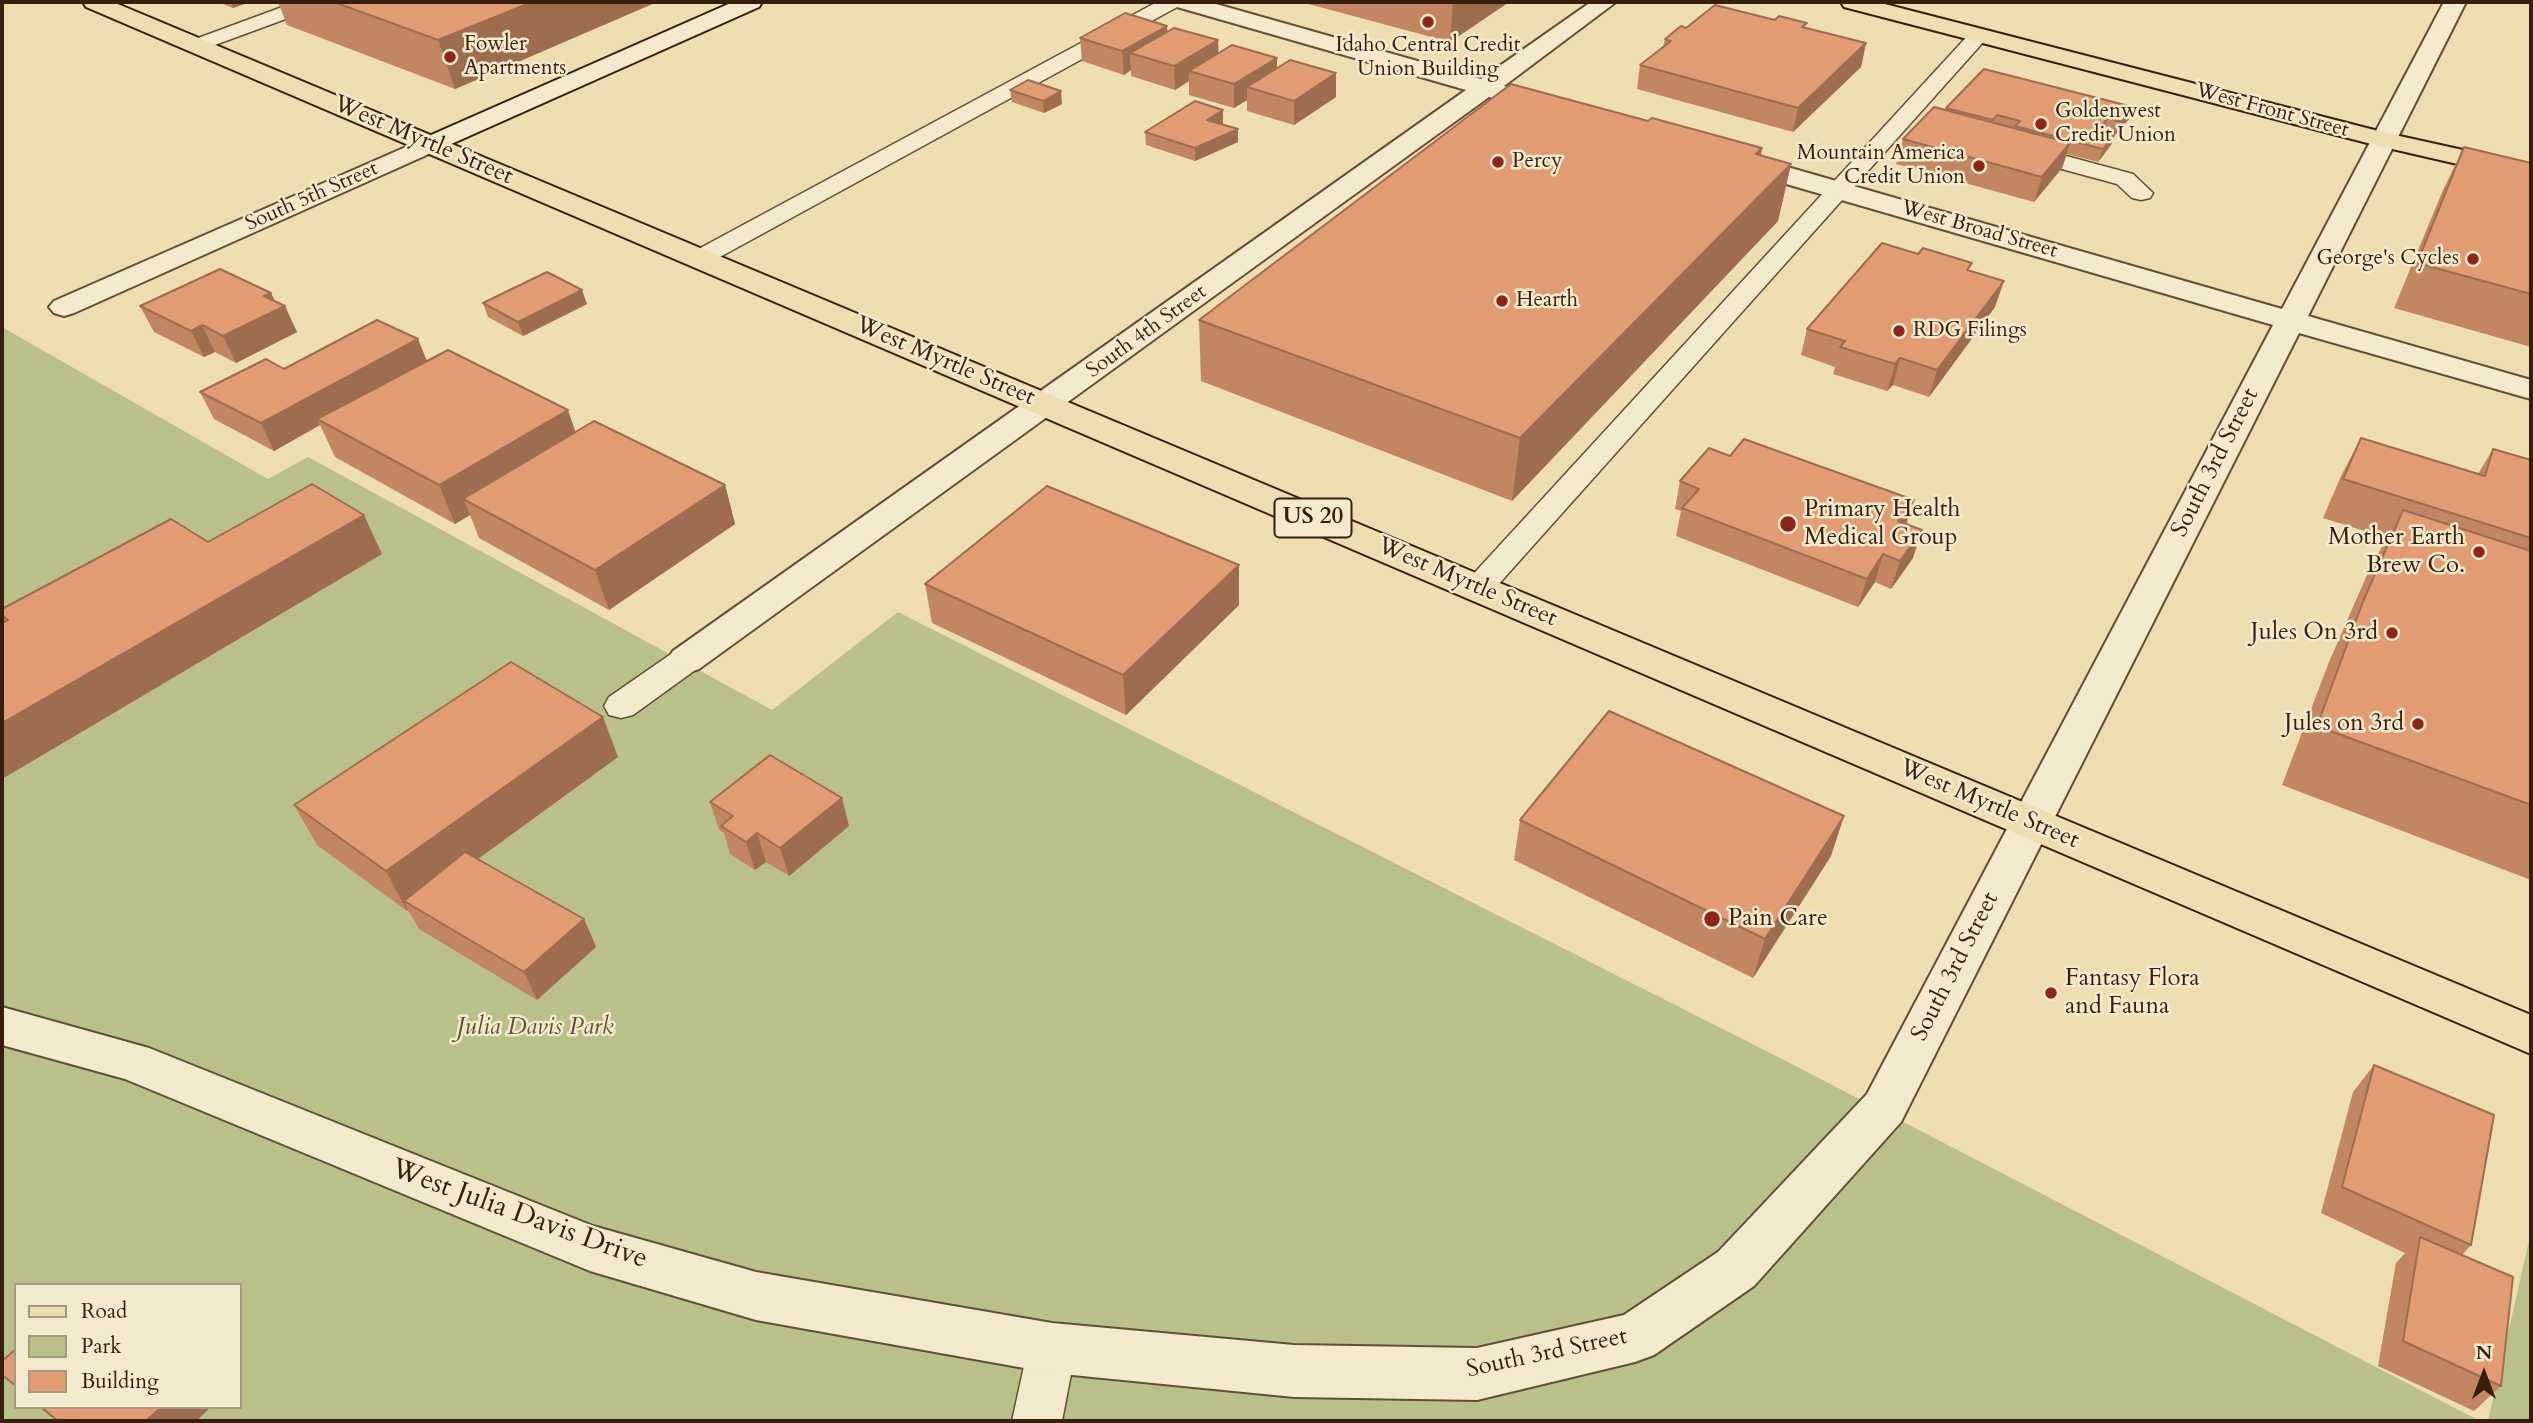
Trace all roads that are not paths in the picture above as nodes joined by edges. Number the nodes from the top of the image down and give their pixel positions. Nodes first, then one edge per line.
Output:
1 (94, 2) edge
2 (314, 2) edge
3 (751, 2) edge
4 (1172, 2) edge
5 (1185, 2) edge
6 (1605, 2) edge
7 (1852, 2) edge
8 (2455, 2) edge
9 (1979, 35) junction
10 (197, 46) junction
11 (1485, 88) junction
12 (1575, 114) edge
13 (1903, 119) junction
14 (1929, 126) edge
15 (2384, 140) junction
16 (431, 144) junction
17 (1994, 144) edge
18 (1720, 156) edge
19 (2531, 173) edge
20 (1838, 190) junction
21 (2141, 193) dead end
22 (700, 258) junction
23 (64, 307) dead end
24 (2291, 320) junction
25 (2531, 390) edge
26 (1046, 405) junction
27 (1478, 588) junction
28 (686, 660) joint
29 (621, 706) dead end
30 (2031, 823) junction
31 (2, 1026) edge
32 (2531, 1035) edge
33 (1052, 1348) junction
34 (1037, 1421) edge

1 - 10 main road, West Myrtle Street / US 20
2 - 10 lane
3 - 16 street, South 5th Street
4 - 22 lane
5 - 11 street
6 - 11 street, South 4th Street
7 - 9 main road, West Front Street
8 - 15 street, South 3rd Street
9 - 13 lane
9 - 15 main road, West Front Street
10 - 16 main road, West Myrtle Street / US 20
11 - 12 street
11 - 26 street, South 4th Street
13 - 14 lane
13 - 20 lane
15 - 19 main road, West Front Street
15 - 24 street, South 3rd Street
16 - 22 main road, West Myrtle Street / US 20
16 - 23 street, South 5th Street
17 - 21 lane
18 - 20 street, West Broad Street
20 - 24 street, West Broad Street
20 - 27 lane
22 - 26 main road, West Myrtle Street / US 20
24 - 25 street, West Broad Street
24 - 30 street, South 3rd Street
26 - 27 main road, West Myrtle Street / US 20
26 - 28 street, South 4th Street
27 - 30 main road, West Myrtle Street / US 20
28 - 29 lane
30 - 32 main road, West Myrtle Street / US 20
30 - 33 street, South 3rd Street
31 - 33 street, West Julia Davis Drive
33 - 34 lane

